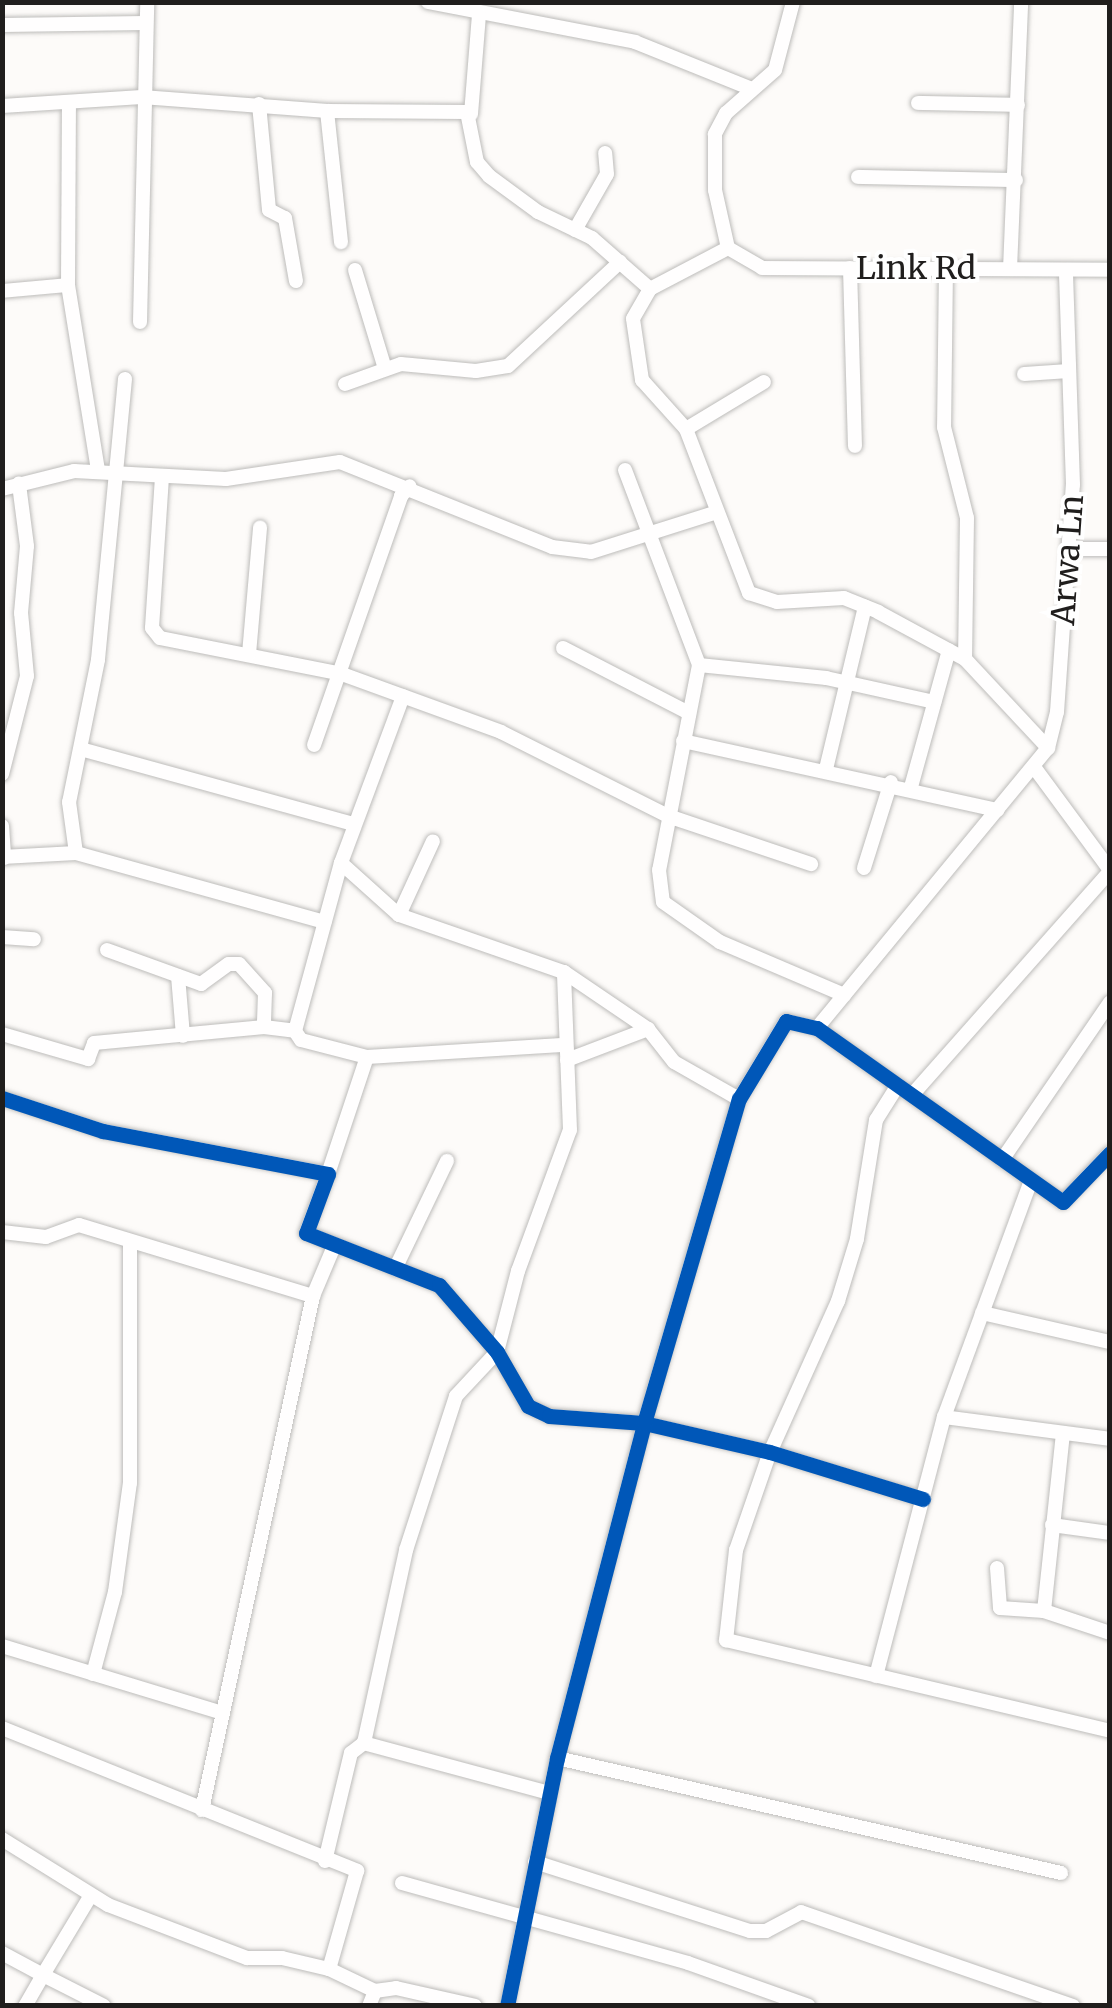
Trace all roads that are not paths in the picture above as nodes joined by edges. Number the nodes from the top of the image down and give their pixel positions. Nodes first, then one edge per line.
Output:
1 (146, 2) edge
2 (428, 2) edge
3 (501, 2) edge
4 (793, 2) edge
5 (1020, 2) edge
6 (479, 16) junction
7 (496, 19) junction
8 (146, 23) junction
9 (2, 25) edge
10 (752, 89) junction
11 (142, 97) junction
12 (918, 103) dead end
13 (259, 104) junction
14 (1018, 104) junction
15 (69, 105) junction
16 (2, 106) edge
17 (326, 111) junction
18 (470, 114) junction
19 (606, 153) dead end
20 (858, 178) dead end
21 (1016, 180) junction
22 (575, 230) junction
23 (341, 242) dead end
24 (728, 248) junction
25 (620, 262) junction
26 (850, 268) junction
27 (946, 268) junction
28 (1010, 269) junction
29 (356, 270) dead end
30 (1066, 270) junction
31 (1110, 270) edge
32 (296, 281) dead end
33 (68, 286) junction
34 (650, 288) junction
35 (2, 291) edge
36 (140, 322) dead end
37 (386, 369) junction
38 (1070, 370) junction
39 (1024, 374) dead end
40 (125, 379) dead end
41 (764, 382) dead end
42 (345, 384) dead end
43 (686, 429) junction
44 (855, 446) dead end
45 (121, 468) junction
46 (98, 470) junction
47 (625, 470) dead end
48 (162, 478) junction
49 (19, 484) junction
50 (410, 486) junction
51 (2, 489) edge
52 (717, 512) junction
53 (260, 527) dead end
54 (651, 535) junction
55 (1069, 549) junction
56 (1110, 549) edge
57 (865, 607) junction
58 (563, 648) dead end
59 (949, 650) junction
60 (249, 654) junction
61 (965, 659) junction
62 (699, 665) junction
63 (342, 674) junction
64 (846, 682) junction
65 (402, 696) junction
66 (934, 702) junction
67 (689, 713) junction
68 (684, 741) junction
69 (314, 745) dead end
70 (1048, 748) junction
71 (81, 750) junction
72 (1034, 768) junction
73 (826, 769) junction
74 (2, 774) edge
75 (892, 782) junction
76 (911, 786) junction
77 (998, 810) junction
78 (668, 816) junction
79 (354, 824) junction
80 (2, 826) edge
81 (433, 841) dead end
82 (76, 853) junction
83 (3, 858) edge
84 (341, 863) junction
85 (811, 864) dead end
86 (864, 868) dead end
87 (1110, 870) edge
88 (399, 914) junction
89 (326, 922) junction
90 (2, 936) edge
91 (34, 939) dead end
92 (107, 950) dead end
93 (564, 972) junction
94 (178, 976) junction
95 (844, 994) junction
96 (1110, 1002) edge
97 (264, 1027) junction
98 (816, 1028) junction
99 (648, 1029) junction
100 (295, 1031) junction
101 (2, 1034) edge
102 (182, 1036) junction
103 (566, 1053) junction
104 (367, 1057) junction
105 (898, 1085) junction
106 (912, 1095) junction
107 (2, 1098) edge
108 (739, 1100) junction
109 (1110, 1153) edge
110 (1002, 1160) junction
111 (447, 1161) dead end
112 (328, 1174) junction
113 (1031, 1181) junction
114 (2, 1232) edge
115 (130, 1241) junction
116 (334, 1244) junction
117 (395, 1269) junction
118 (314, 1296) junction
119 (982, 1313) junction
120 (1110, 1342) edge
121 (497, 1352) junction
122 (944, 1417) junction
123 (644, 1423) junction
124 (1063, 1433) junction
125 (1110, 1439) edge
126 (770, 1452) junction
127 (922, 1499) junction
128 (1052, 1525) junction
129 (1110, 1533) edge
130 (997, 1568) dead end
131 (1044, 1612) junction
132 (1110, 1632) edge
133 (2, 1646) edge
134 (92, 1674) junction
135 (876, 1676) junction
136 (223, 1712) junction
137 (2, 1728) edge
138 (1110, 1730) edge
139 (364, 1743) junction
140 (557, 1758) junction
141 (549, 1793) junction
142 (202, 1810) junction
143 (2, 1840) edge
144 (325, 1861) junction
145 (535, 1862) junction
146 (1062, 1873) dead end
147 (402, 1883) dead end
148 (90, 1895) junction
149 (523, 1916) junction
150 (2, 1953) edge
151 (329, 1969) junction
152 (42, 1975) junction
153 (372, 1998) edge
154 (25, 2006) edge
155 (104, 2006) edge
156 (476, 2006) edge
157 (507, 2006) edge
158 (809, 2006) edge
159 (1073, 2006) edge

1 - 8 street
2 - 6 street
3 - 7 street
4 - 10 street
5 - 14 street
6 - 7 street
6 - 18 street
7 - 10 street
8 - 9 street
8 - 11 street
10 - 24 street
11 - 13 street
11 - 15 street
11 - 36 street
12 - 14 street
13 - 17 street
13 - 32 street
14 - 21 street
15 - 16 street
15 - 33 street
17 - 18 street
17 - 23 street
18 - 22 street
19 - 22 street
20 - 21 street
21 - 28 street
22 - 25 street
24 - 26 street, Link Rd
24 - 34 street
25 - 34 street
25 - 37 street
26 - 27 street, Link Rd
26 - 44 street
27 - 28 street, Link Rd
27 - 61 street
28 - 30 street, Link Rd
29 - 37 street
30 - 31 street, Link Rd
30 - 38 street, Arwa Ln
33 - 35 street
33 - 46 street
34 - 43 street
37 - 42 street
38 - 39 street
38 - 55 street, Arwa Ln
40 - 45 street
41 - 43 street
43 - 52 street
45 - 46 street
45 - 48 street
45 - 71 street
46 - 49 street
47 - 54 street
48 - 50 street
48 - 60 street
49 - 51 street
49 - 74 street
50 - 54 street
50 - 63 street
52 - 54 street
52 - 57 street
53 - 60 street
54 - 62 street
55 - 56 street
55 - 70 street, Arwa Ln
57 - 59 street
57 - 64 street
58 - 67 street
59 - 61 street
59 - 66 street
60 - 63 street
61 - 70 street
62 - 64 street
62 - 67 street
63 - 65 street
63 - 69 street
64 - 66 street
64 - 73 street
65 - 78 street
65 - 79 street
66 - 76 street
67 - 68 street
68 - 73 street
68 - 78 street
70 - 72 street
71 - 79 street
71 - 82 street
72 - 77 street
72 - 87 street
73 - 75 street
75 - 76 street
75 - 86 street
76 - 77 street
77 - 95 street
78 - 85 street
78 - 95 street
79 - 84 street
80 - 83 street
81 - 88 street
82 - 83 street
82 - 89 street
84 - 88 street
84 - 89 street
87 - 106 street
88 - 93 street
89 - 100 street
90 - 91 street
92 - 94 street
93 - 99 street
93 - 103 street
94 - 97 street
94 - 102 street
95 - 98 street
96 - 110 street
97 - 100 street
97 - 102 street
98 - 105 street
98 - 108 street
99 - 103 street
99 - 108 street
100 - 104 street
101 - 102 street
103 - 104 street
103 - 121 street
104 - 112 street
105 - 106 street
105 - 126 street
106 - 110 street
107 - 112 street
108 - 123 street
109 - 113 street
110 - 113 street
111 - 117 street
112 - 116 street
113 - 119 street
114 - 115 street
115 - 118 street
115 - 134 street
116 - 117 street
116 - 118 street
117 - 121 street
118 - 136 street
119 - 120 street
119 - 122 street
121 - 123 street
121 - 139 street
122 - 124 street
122 - 127 street
123 - 126 street
123 - 140 street
124 - 125 street
124 - 128 street
126 - 127 street
126 - 135 street
127 - 135 street
128 - 129 street
128 - 131 street
130 - 131 street
131 - 132 street
133 - 134 street
134 - 136 street
135 - 138 street
136 - 142 street
137 - 142 street
139 - 141 street
139 - 144 street
140 - 141 street
140 - 146 street
141 - 145 street
142 - 144 street
143 - 148 street
144 - 151 street
145 - 149 street
145 - 159 street
147 - 149 street
148 - 151 street
148 - 152 street
149 - 157 street
149 - 158 street
150 - 152 street
151 - 153 street
152 - 154 street
152 - 155 street
153 - 156 street

